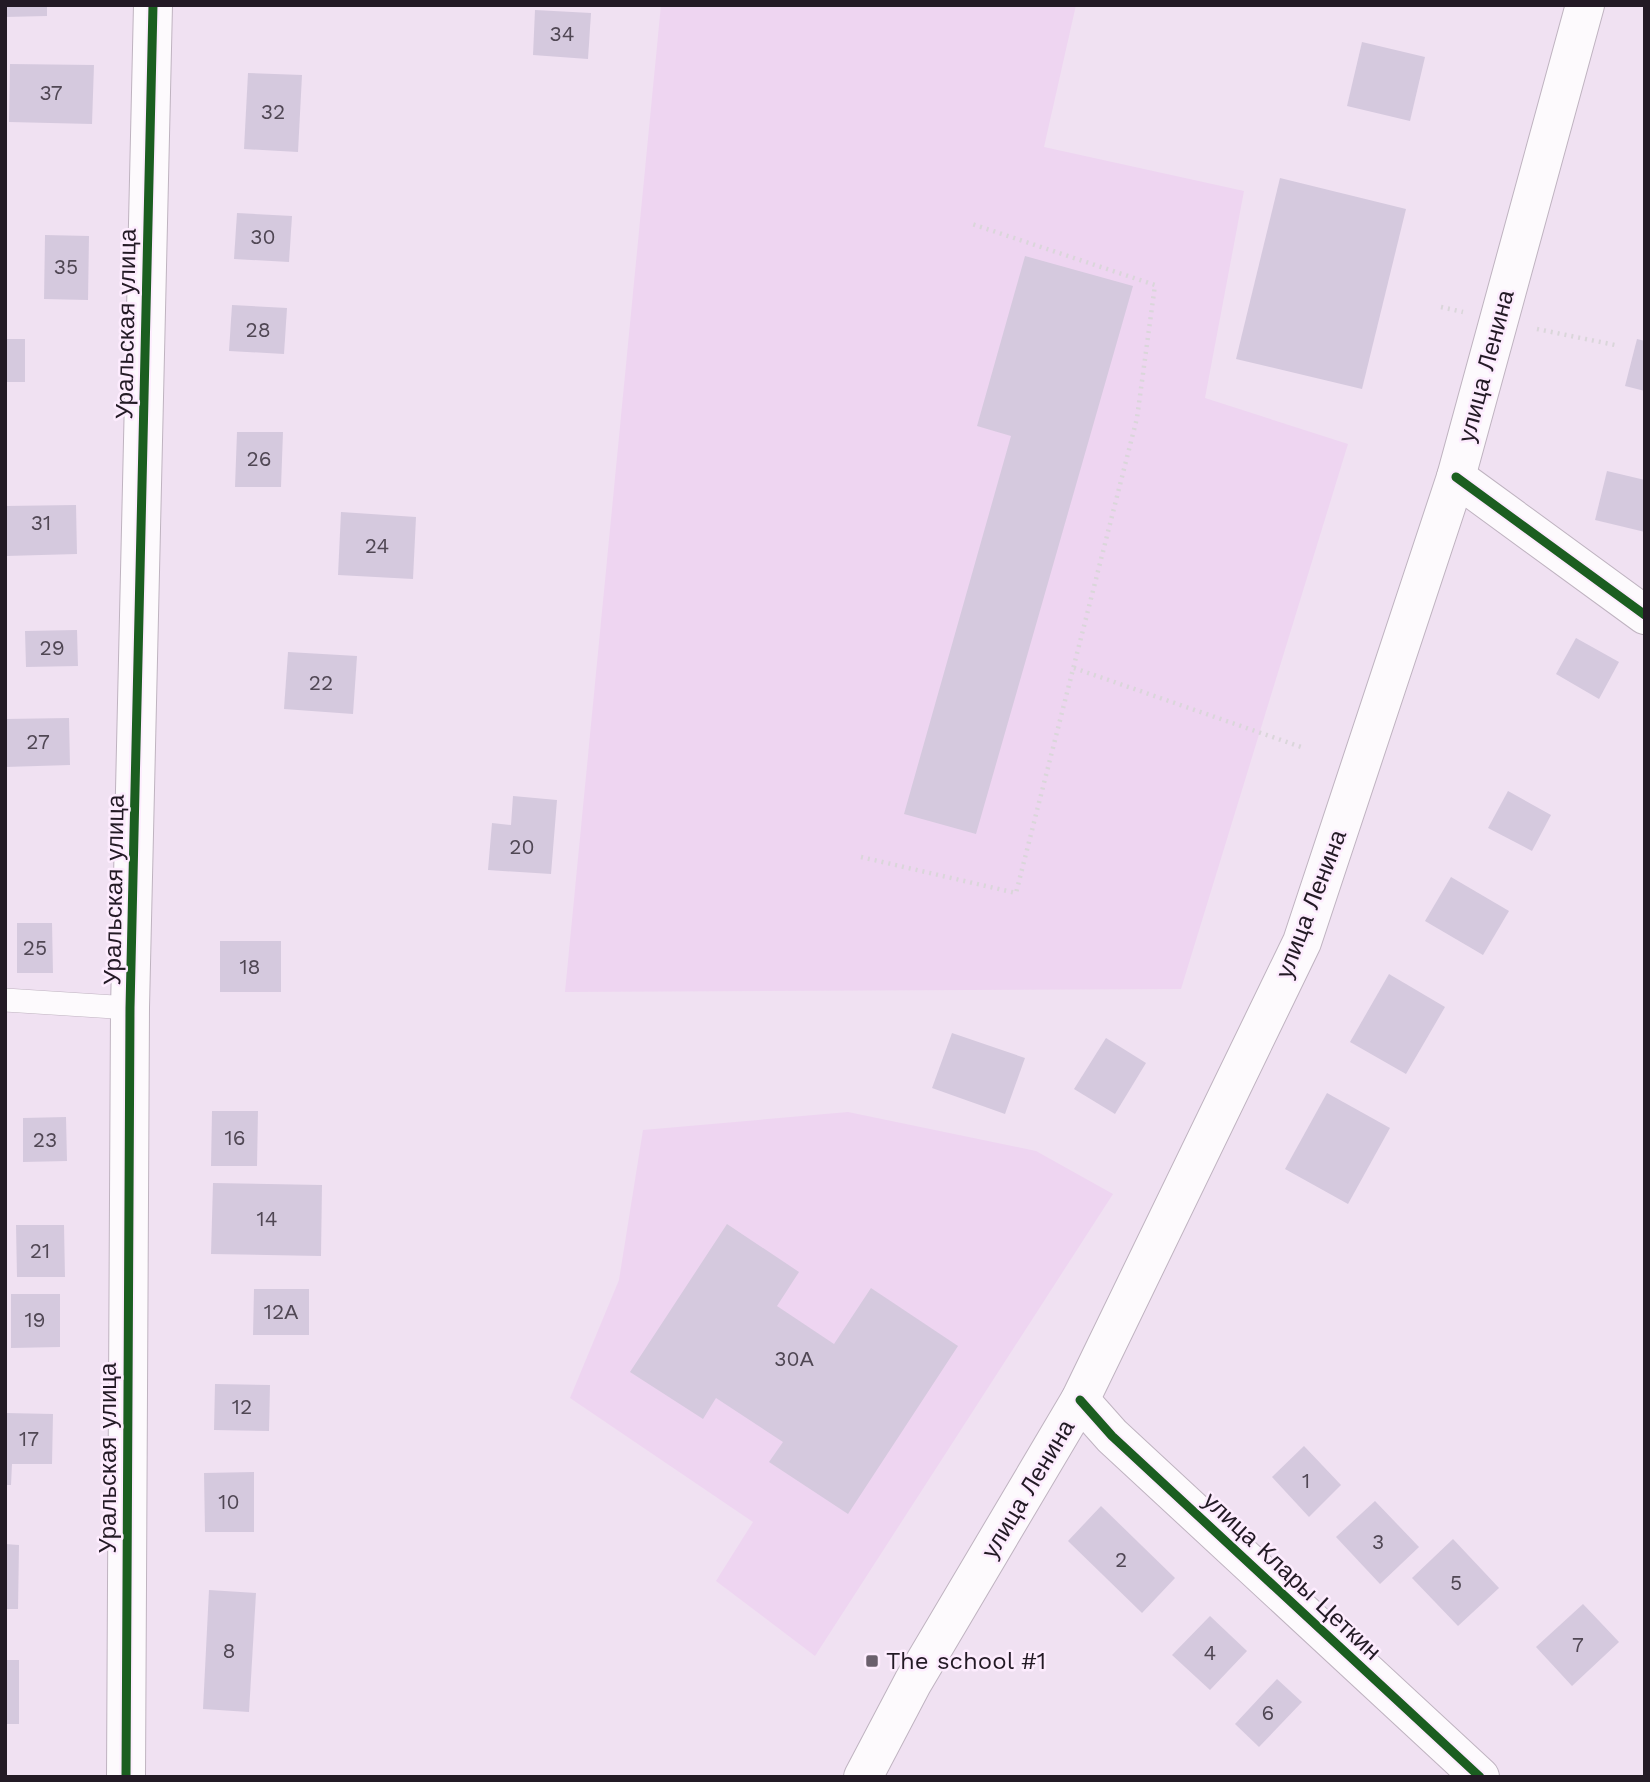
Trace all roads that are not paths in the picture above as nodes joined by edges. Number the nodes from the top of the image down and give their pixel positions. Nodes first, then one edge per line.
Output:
1 (153, 5) edge
2 (1585, 5) edge
3 (1456, 477) junction
4 (1645, 615) edge
5 (5, 1000) edge
6 (130, 1008) junction
7 (1080, 1400) junction
8 (126, 1777) edge
9 (863, 1777) edge
10 (1480, 1777) edge

1 - 6 street, Уральская улица
2 - 3 street, улица Ленина
3 - 4 street
3 - 7 street, улица Ленина
5 - 6 lane
6 - 8 street, Уральская улица
7 - 9 street, улица Ленина
7 - 10 street, улица Клары Цеткин

